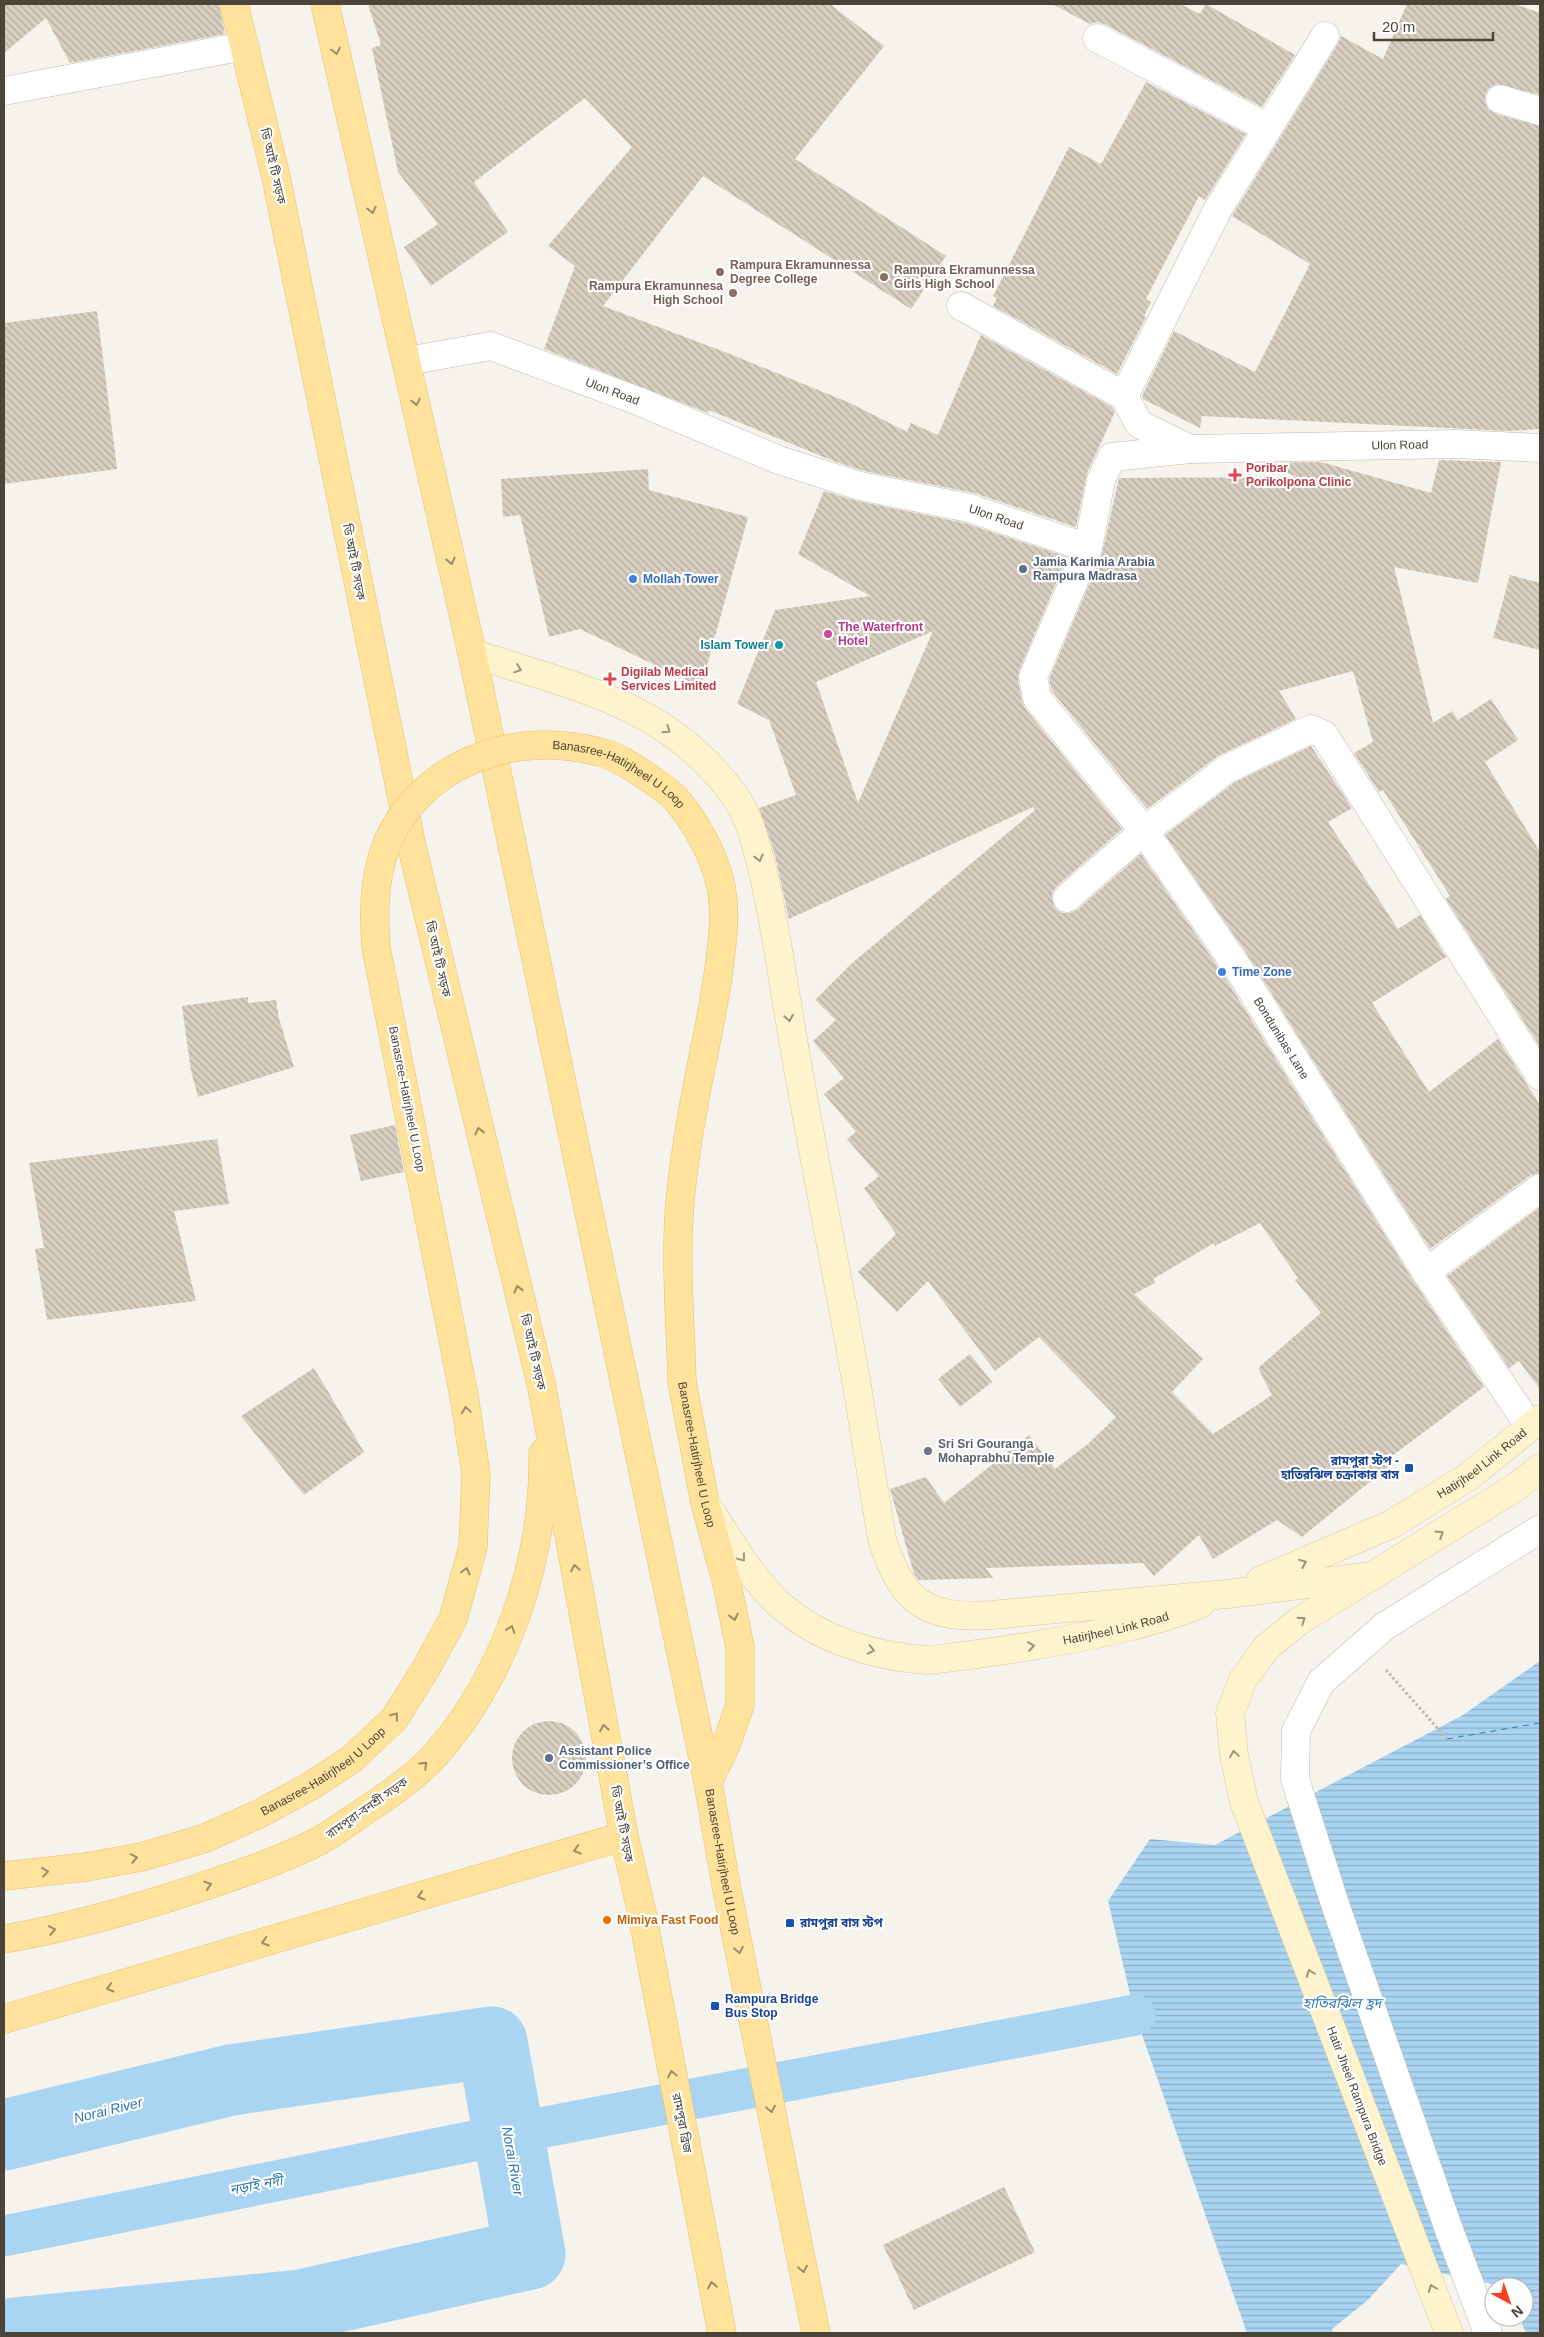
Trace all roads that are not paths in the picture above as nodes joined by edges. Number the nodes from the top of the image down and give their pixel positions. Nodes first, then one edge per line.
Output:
1 (234, 4) edge
2 (325, 4) edge
3 (1325, 36) dead end
4 (1097, 38) dead end
5 (245, 46) junction
6 (4, 91) edge
7 (1500, 99) dead end
8 (1540, 111) edge
9 (1268, 128) junction
10 (961, 306) dead end
11 (407, 361) junction
12 (1128, 404) junction
13 (1540, 448) edge
14 (1190, 450) junction
15 (1112, 457) junction
16 (1088, 548) junction
17 (472, 653) junction
18 (1144, 831) junction
19 (1066, 898) dead end
20 (1540, 1076) edge
21 (1540, 1188) edge
22 (1426, 1272) junction
23 (542, 1388) junction
24 (1535, 1423) edge
25 (1540, 1468) edge
26 (705, 1503) junction
27 (1540, 1528) edge
28 (1372, 1576) junction
29 (1228, 1594) junction
30 (708, 1782) junction
31 (624, 1836) junction
32 (4, 1876) edge
33 (642, 1913) joint
34 (4, 1940) edge
35 (4, 2019) edge
36 (814, 2323) edge
37 (722, 2333) edge
38 (1450, 2333) edge
39 (1488, 2333) edge

1 - 5 main road, ডি আই টি সড়ক
2 -> 11 main road
3 - 9 street
4 - 9 street
5 - 6 street
23 -> 5 main road, ডি আই টি সড়ক
7 - 8 street
9 - 12 street
10 - 12 street
11 - 16 street, Ulon Road
11 -> 17 main road
12 - 14 street
12 - 15 street
13 - 14 street, Ulon Road
14 - 15 street, Ulon Road
15 - 16 street
16 - 18 street, Bondunibas Lane
17 -> 29 main road
17 - 30 main road
18 - 19 street
18 - 20 street
18 - 22 street, Bondunibas Lane
21 - 22 street
22 - 24 street, Bondunibas Lane
31 -> 23 main road, ডি আই টি সড়ক
34 -> 23 main road, রামপুরা-বনশ্রী সড়ক
29 -> 24 main road, Hatirjheel Link Road
28 -> 25 main road, Hatir Jheel Rampura Bridge
26 -> 29 main road, Hatirjheel Link Road
26 -> 30 main road, Banasree-Hatirjheel U Loop
32 -> 26 main road, Banasree-Hatirjheel U Loop, bridge
27 - 39 street
28 - 29 main road
38 -> 28 main road, Hatir Jheel Rampura Bridge
30 -> 36 main road, Banasree-Hatirjheel U Loop
31 - 33 main road, ডি আই টি সড়ক
31 -> 35 main road
37 -> 33 main road, রামপুরা ব্রিজ

